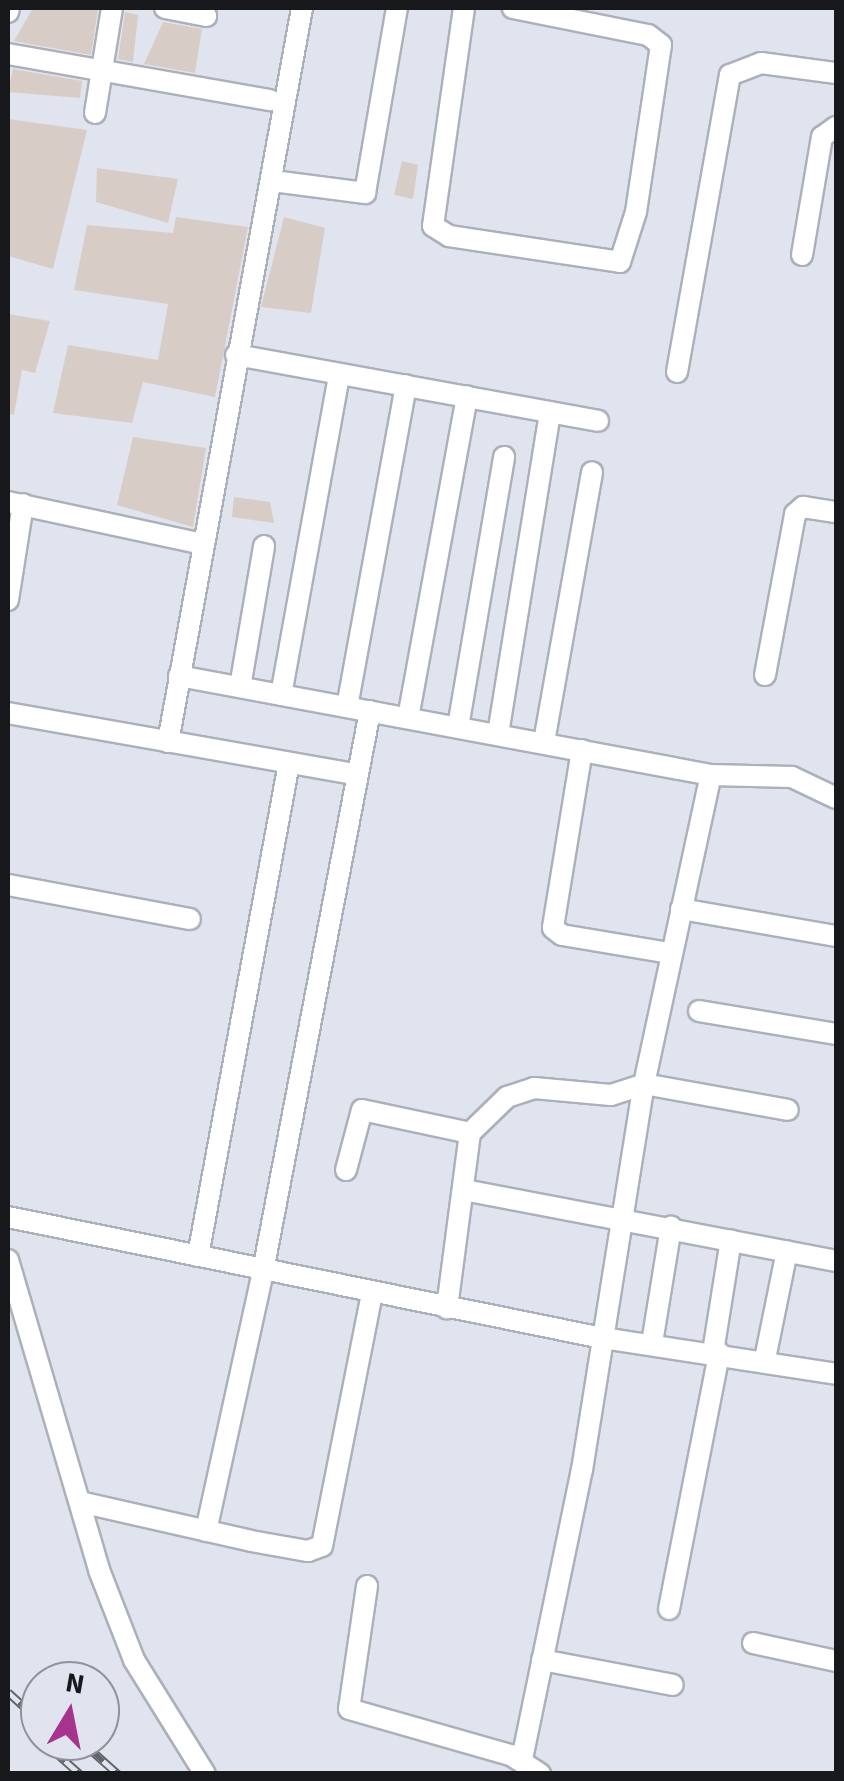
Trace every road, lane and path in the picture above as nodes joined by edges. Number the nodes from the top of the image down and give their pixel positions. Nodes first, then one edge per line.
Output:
1 (112, 8) edge
2 (165, 8) edge
3 (302, 8) edge
4 (398, 8) edge
5 (464, 8) edge
6 (514, 8) edge
7 (206, 16) dead end
8 (8, 54) edge
9 (102, 70) junction
10 (836, 73) edge
11 (270, 100) dead end
12 (94, 112) dead end
13 (836, 127) edge
14 (273, 181) junction
15 (802, 255) dead end
16 (236, 355) junction
17 (677, 372) dead end
18 (339, 375) junction
19 (406, 386) junction
20 (468, 396) junction
21 (550, 412) junction
22 (598, 421) dead end
23 (504, 457) dead end
24 (592, 472) dead end
25 (15, 503) edge
26 (836, 512) edge
27 (202, 544) junction
28 (264, 546) dead end
29 (8, 600) edge
30 (766, 675) dead end
31 (179, 676) junction
32 (240, 688) junction
33 (281, 695) junction
34 (347, 708) junction
35 (370, 712) junction
36 (8, 713) edge
37 (408, 718) junction
38 (458, 727) junction
39 (498, 734) junction
40 (168, 742) junction
41 (544, 742) junction
42 (582, 750) junction
43 (289, 763) junction
44 (358, 775) junction
45 (711, 775) junction
46 (836, 798) edge
47 (8, 885) edge
48 (681, 908) junction
49 (190, 919) dead end
50 (836, 936) edge
51 (670, 953) junction
52 (699, 1011) dead end
53 (836, 1034) edge
54 (644, 1084) junction
55 (788, 1110) dead end
56 (470, 1133) junction
57 (346, 1170) dead end
58 (464, 1190) junction
59 (8, 1217) edge
60 (622, 1217) junction
61 (671, 1227) junction
62 (731, 1240) junction
63 (787, 1251) junction
64 (198, 1256) junction
65 (8, 1260) edge
66 (836, 1261) edge
67 (263, 1271) junction
68 (372, 1294) junction
69 (446, 1308) junction
70 (602, 1338) junction
71 (652, 1343) junction
72 (716, 1353) junction
73 (765, 1360) junction
74 (836, 1374) edge
75 (80, 1502) junction
76 (206, 1531) junction
77 (367, 1586) dead end
78 (669, 1608) dead end
79 (753, 1643) dead end
80 (542, 1660) junction
81 (836, 1661) edge
82 (672, 1684) dead end
83 (522, 1759) junction
84 (205, 1774) edge
85 (540, 1774) edge

1 - 9 street
2 - 7 street
3 - 14 street
4 - 14 street
5 - 6 street
8 - 9 street
9 - 11 street
9 - 12 street
10 - 17 street
13 - 15 street
14 - 16 street
16 - 18 street
16 - 27 street
18 - 19 street
18 - 33 street
19 - 20 street
19 - 34 street
20 - 21 street
20 - 37 street
21 - 22 street
21 - 39 street
23 - 38 street
24 - 41 street
25 - 27 street
25 - 29 street
26 - 30 street
27 - 31 street
28 - 32 street
31 - 32 street
31 - 40 street
32 - 33 street
33 - 34 street
34 - 35 street
35 - 37 street
35 - 44 street
36 - 40 street
37 - 38 street
38 - 39 street
39 - 41 street
40 - 43 street
41 - 42 street
42 - 45 street
42 - 51 street
43 - 44 street
43 - 64 street
44 - 67 street
45 - 46 street
45 - 48 street
47 - 49 street
48 - 50 street
48 - 51 street
51 - 54 street
52 - 53 street
54 - 55 street
54 - 56 street
54 - 60 street
56 - 57 street
56 - 58 street
58 - 60 street
58 - 69 street
59 - 64 street
60 - 61 street
60 - 70 street
61 - 62 street
61 - 71 street
62 - 63 street
62 - 72 street
63 - 66 street
63 - 73 street
64 - 67 street
65 - 75 street
67 - 68 street
67 - 76 street
68 - 69 street
68 - 76 street
69 - 70 street
70 - 71 street
70 - 80 street
71 - 72 street
72 - 73 street
72 - 78 street
73 - 74 street
75 - 76 street
75 - 84 street
77 - 83 street
79 - 81 street
80 - 82 street
80 - 83 street
83 - 85 street

